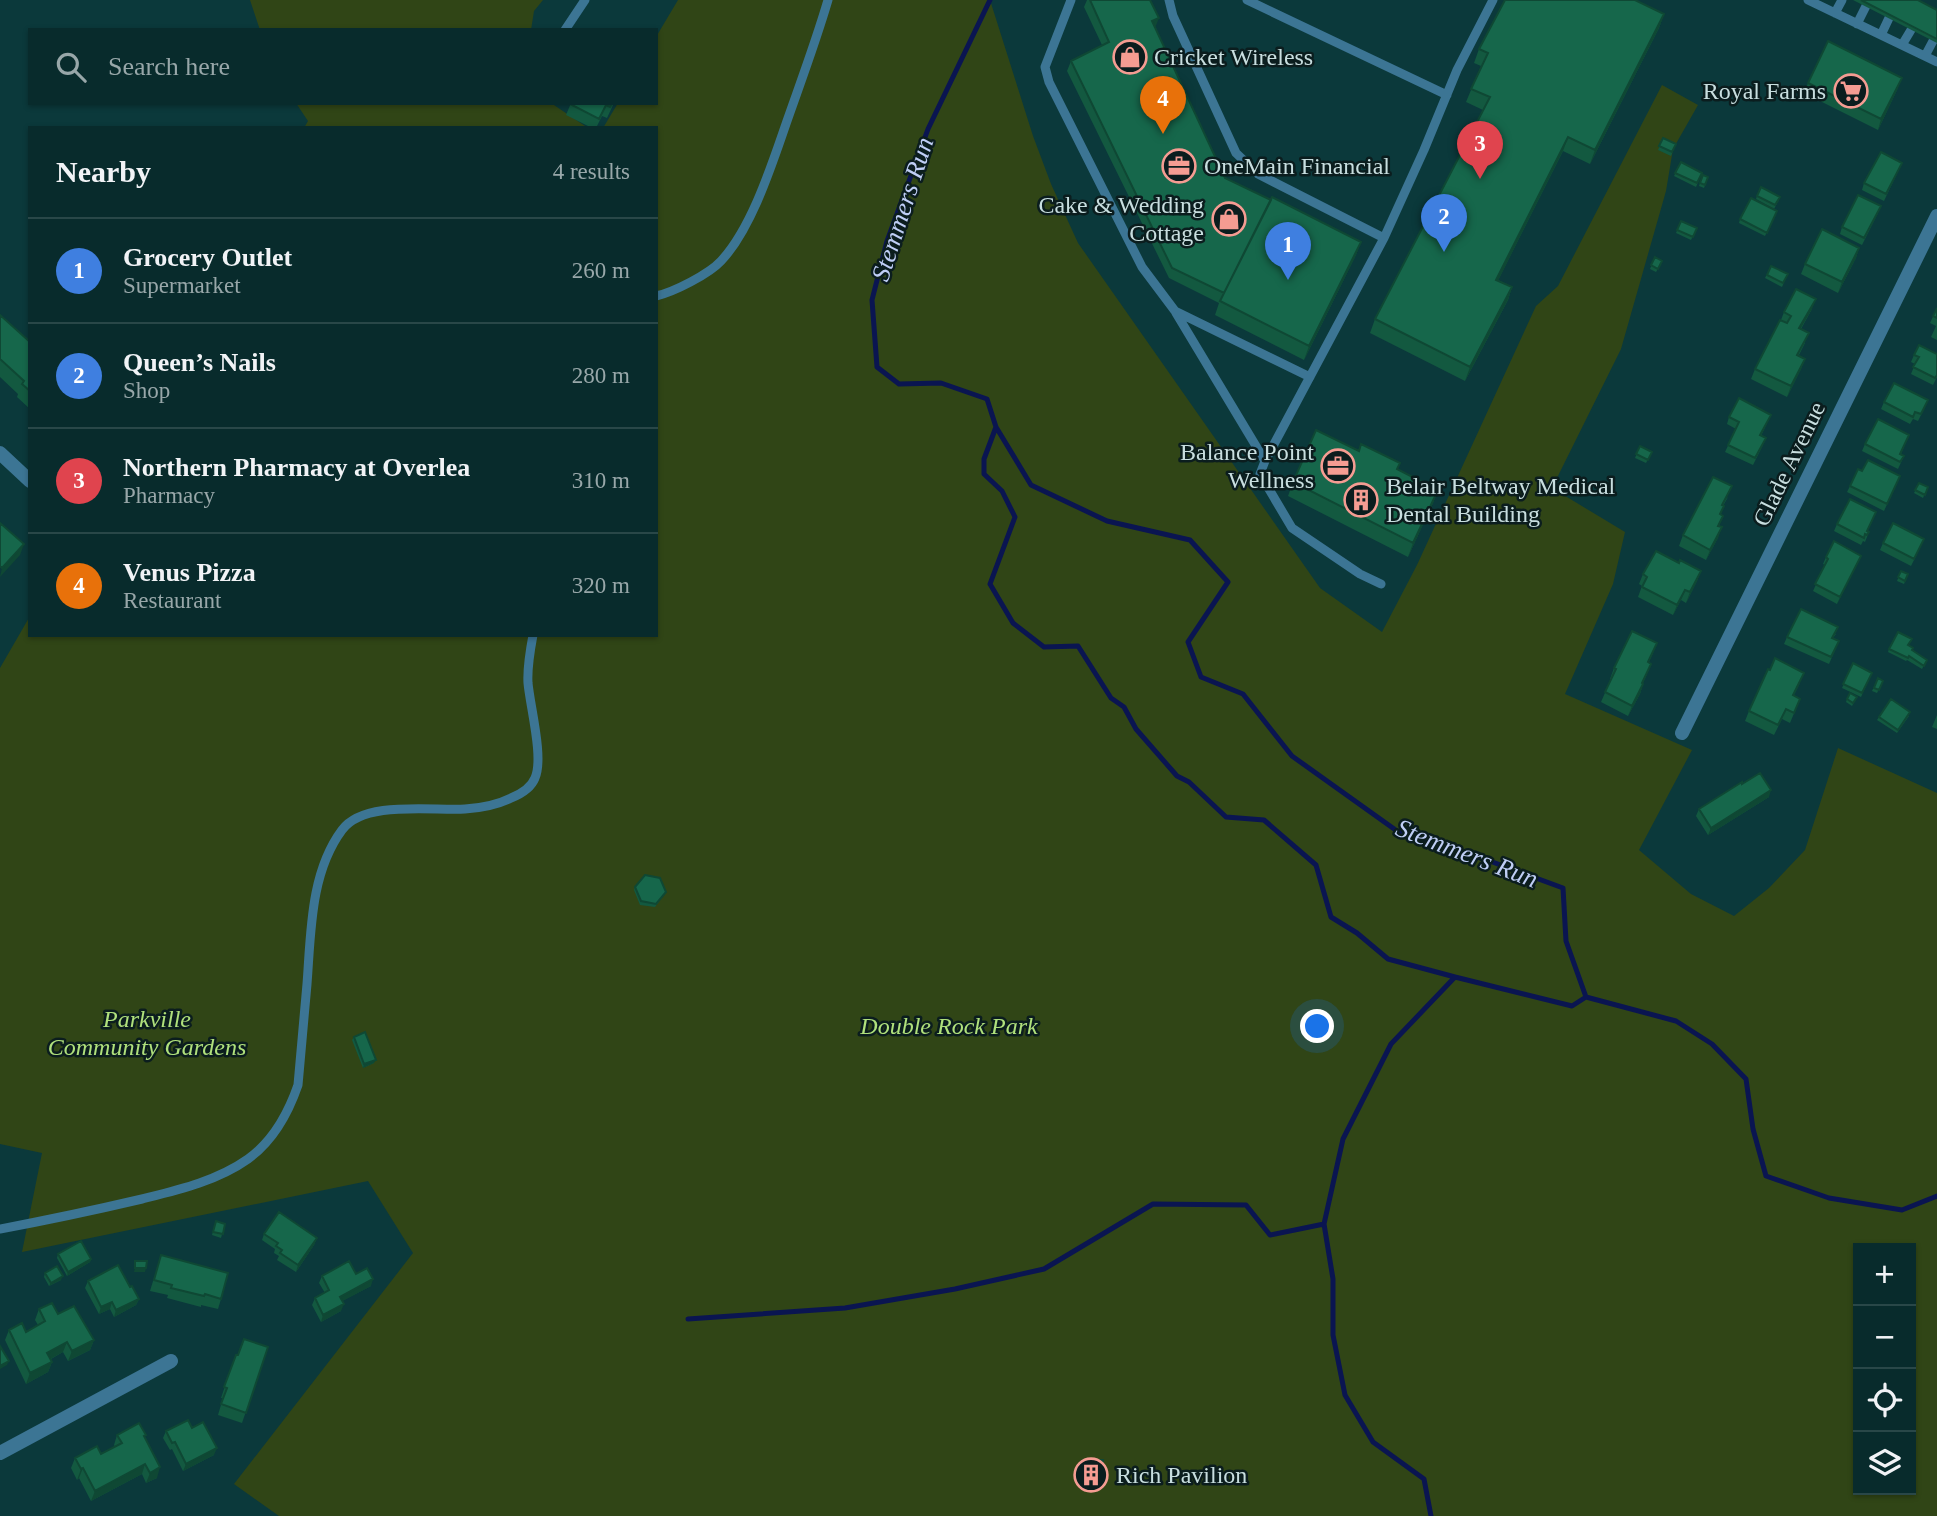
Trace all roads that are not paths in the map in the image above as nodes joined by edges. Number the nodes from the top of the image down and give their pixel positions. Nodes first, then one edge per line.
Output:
1 (586, 0) edge
2 (828, 0) edge
3 (1071, 0) edge
4 (1168, 0) edge
5 (1247, 0) edge
6 (1493, 0) edge
7 (1842, 0) edge
8 (1813, 1) edge
9 (1866, 6) edge
10 (1835, 13) junction
11 (1889, 18) edge
12 (1857, 24) junction
13 (566, 28) edge
14 (1911, 30) edge
15 (1881, 35) junction
16 (1933, 41) edge
17 (1902, 45) junction
18 (1925, 56) junction
19 (1937, 62) edge
20 (1447, 95) junction
21 (1937, 216) edge
22 (1384, 238) junction
23 (658, 295) edge
24 (1175, 311) junction
25 (1310, 377) junction
26 (0, 453) edge
27 (1265, 461) junction
28 (28, 479) edge
29 (1381, 584) dead end
30 (533, 637) edge
31 (1682, 733) dead end
32 (0, 1229) edge
33 (171, 1361) dead end
34 (0, 1453) edge

1 - 13 lane
2 - 23 lane
3 - 24 lane
4 - 22 lane
5 - 20 lane
6 - 20 lane
7 - 10 lane
8 - 10 lane
9 - 12 lane
10 - 12 lane
11 - 15 lane
12 - 15 lane
14 - 17 lane
15 - 17 lane
16 - 18 lane
17 - 18 lane
18 - 19 lane
20 - 22 lane
21 - 31 street, Glade Avenue
22 - 25 lane
24 - 25 lane
24 - 27 lane
25 - 27 lane
26 - 28 street
27 - 29 lane
30 - 32 lane
33 - 34 street

